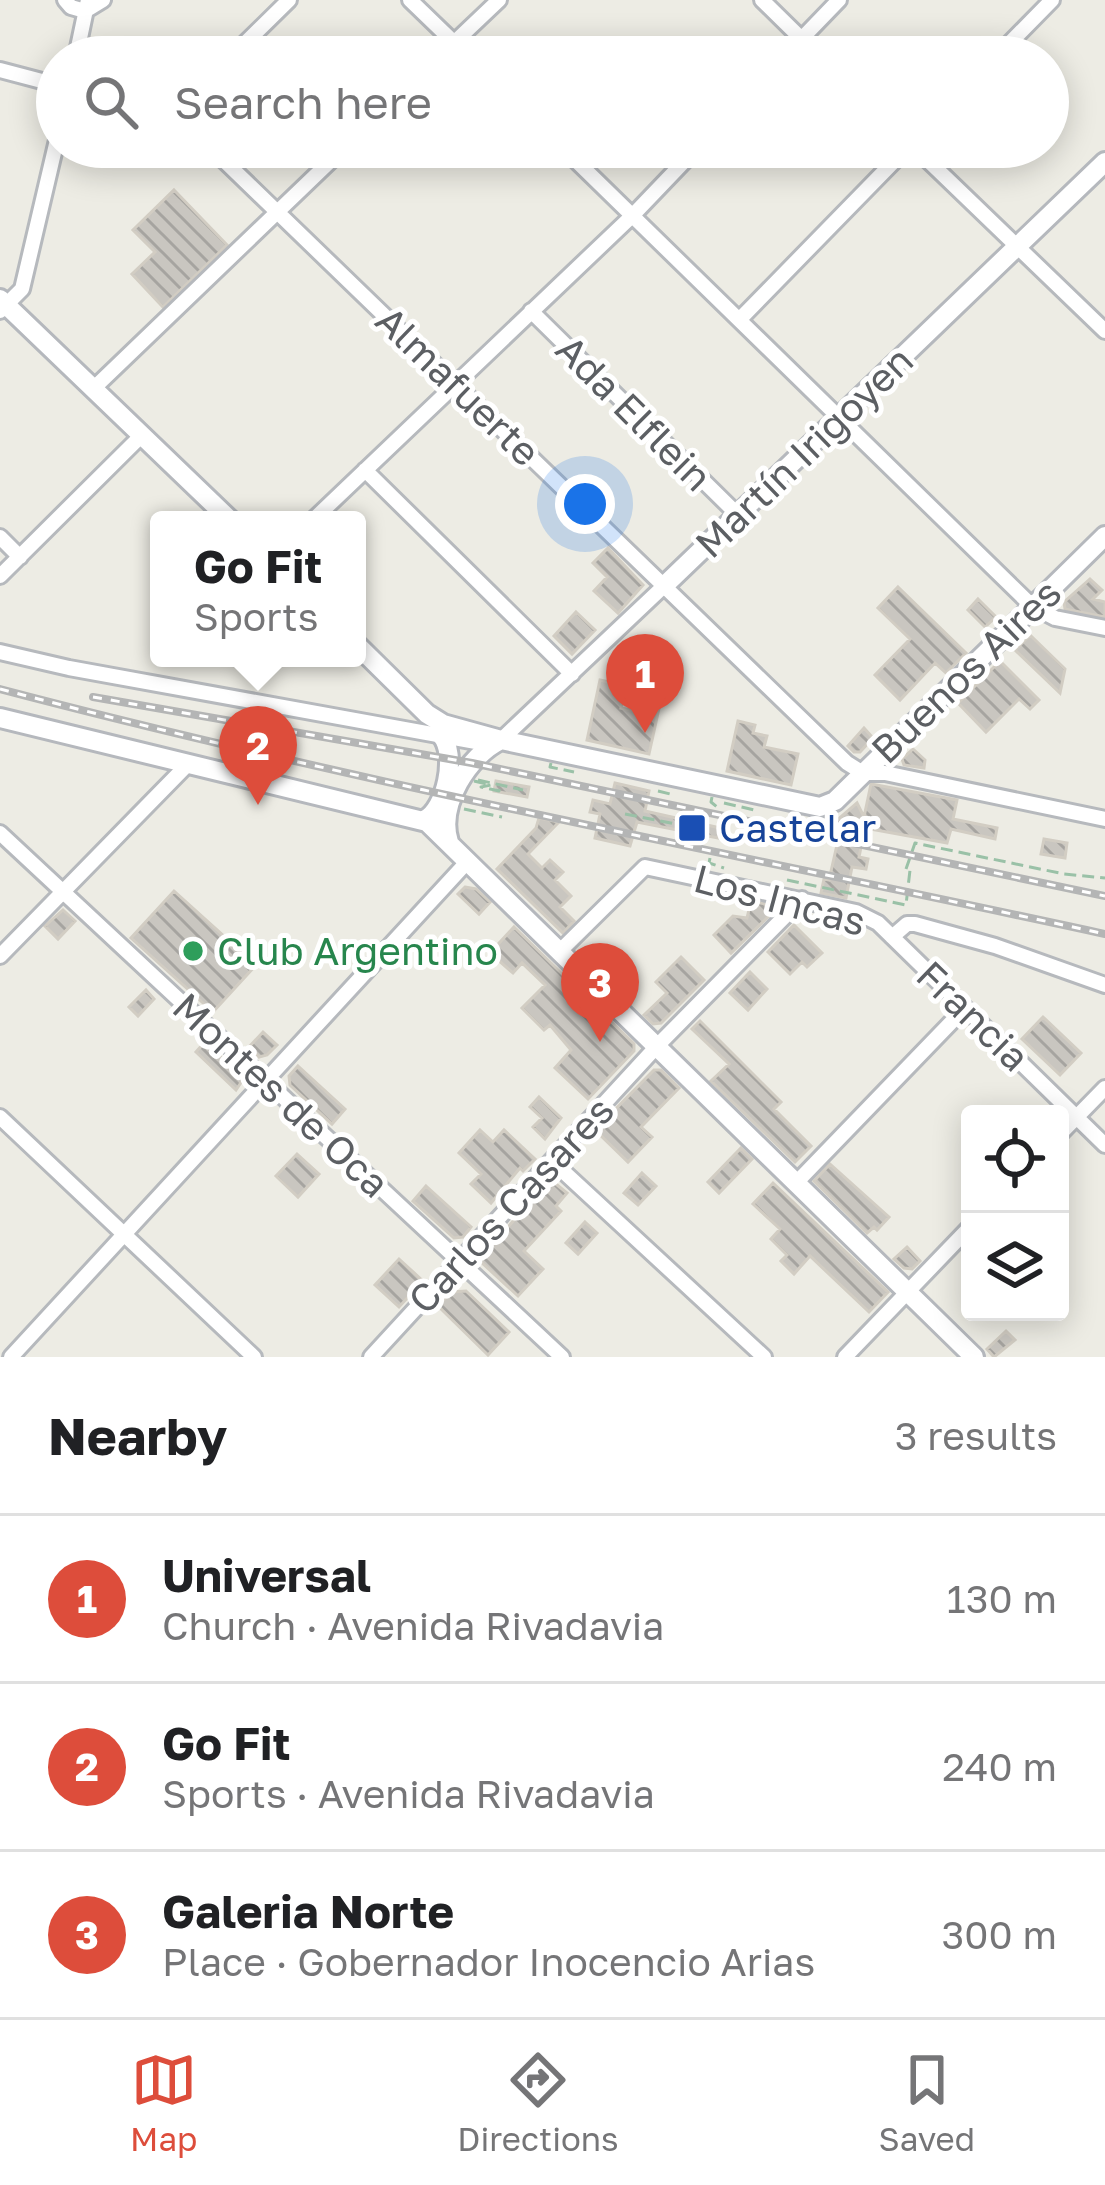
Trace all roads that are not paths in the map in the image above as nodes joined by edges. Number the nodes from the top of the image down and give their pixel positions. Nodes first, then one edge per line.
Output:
1 (65, 0) edge
2 (103, 0) edge
3 (289, 0) edge
4 (410, 0) edge
5 (499, 0) edge
6 (762, 0) edge
7 (839, 0) edge
8 (1052, 0) edge
9 (87, 5) edge
10 (80, 36) edge
11 (252, 36) edge
12 (447, 36) edge
13 (461, 36) edge
14 (799, 36) edge
15 (803, 36) edge
16 (1017, 36) edge
17 (0, 70) edge
18 (36, 79) edge
19 (1105, 162) edge
20 (50, 168) edge
21 (232, 168) edge
22 (323, 168) edge
23 (584, 168) edge
24 (678, 168) edge
25 (890, 168) edge
26 (933, 168) edge
27 (278, 211) junction
28 (633, 215) junction
29 (1018, 247) junction
30 (2, 305) edge
31 (531, 311) junction
32 (740, 319) junction
33 (1105, 331) edge
34 (456, 384) junction
35 (93, 389) junction
36 (840, 417) junction
37 (142, 435) junction
38 (365, 470) junction
39 (221, 511) edge
40 (322, 511) edge
41 (738, 515) junction
42 (1105, 536) edge
43 (0, 537) edge
44 (20, 556) junction
45 (0, 576) edge
46 (664, 585) junction
47 (1032, 606) junction
48 (1105, 628) edge
49 (0, 652) edge
50 (366, 654) edge
51 (572, 674) junction
52 (0, 718) edge
53 (439, 728) junction
54 (501, 740) junction
55 (187, 765) junction
56 (862, 772) junction
57 (1105, 819) edge
58 (424, 820) junction
59 (0, 833) edge
60 (448, 842) junction
61 (468, 861) junction
62 (63, 892) junction
63 (802, 898) junction
64 (892, 937) junction
65 (561, 950) junction
66 (0, 956) edge
67 (1105, 985) edge
68 (964, 1010) junction
69 (658, 1045) junction
70 (267, 1082) junction
71 (1105, 1088) edge
72 (0, 1117) edge
73 (1077, 1117) junction
74 (1069, 1125) edge
75 (1105, 1145) edge
76 (552, 1161) junction
77 (796, 1184) junction
78 (124, 1236) junction
79 (961, 1236) edge
80 (460, 1262) junction
81 (908, 1292) junction
82 (11, 1357) edge
83 (254, 1357) edge
84 (371, 1357) edge
85 (562, 1357) edge
86 (764, 1357) edge
87 (845, 1357) edge
88 (974, 1357) edge

1 - 9 street
2 - 9 street
3 - 11 street
4 - 12 street
5 - 13 street
6 - 14 street
7 - 15 street
8 - 16 street
9 - 10 street
17 - 18 street
19 - 29 street, Martín Irigoyen
20 - 30 street
21 - 27 street, Almafuerte
22 - 27 street
23 - 28 street
24 - 28 street
25 - 32 street
26 - 29 street
27 - 34 street, Almafuerte
27 - 35 street
28 - 31 street
28 - 32 street
29 - 33 street
29 - 36 street, Martín Irigoyen
30 - 35 street
31 - 34 street
31 - 41 street, Ada Elflein
32 - 36 street
34 - 38 street
34 - 46 street, Almafuerte
35 - 37 street
36 - 41 street, Martín Irigoyen
36 - 47 street
37 - 39 street
37 - 44 street
38 - 40 street
38 - 51 street
41 - 46 street, Martín Irigoyen
42 - 47 street, Buenos Aires
43 - 44 street
44 - 45 street
46 - 51 street, Martín Irigoyen
46 - 56 street, Almafuerte
47 - 48 street
47 - 56 street, Buenos Aires
49 - 53 street
50 - 53 street
51 - 54 street, Martín Irigoyen
52 - 55 street
53 - 54 street
53 - 58 street
54 - 56 street, Buenos Aires
54 - 60 street
55 - 58 street
55 - 62 street
56 - 57 street
58 - 60 street
59 - 62 street, Montes de Oca
60 - 61 street
61 - 65 street
61 - 70 street
62 - 66 street
62 - 70 street, Montes de Oca
63 - 64 street, Los Incas
63 - 65 street, Los Incas
63 - 69 street, Carlos Casares
64 - 67 street, Los Incas
64 - 68 street, Francia
65 - 69 street
68 - 73 street, Francia
68 - 77 street
69 - 76 street, Carlos Casares
69 - 77 street
70 - 78 street
70 - 80 street, Montes de Oca
71 - 73 street
72 - 78 street
73 - 74 street
73 - 75 street, Francia
76 - 80 street, Carlos Casares
76 - 86 street
77 - 81 street
78 - 82 street
78 - 83 street
79 - 81 street
80 - 84 street, Carlos Casares
80 - 85 street, Montes de Oca
81 - 87 street
81 - 88 street

